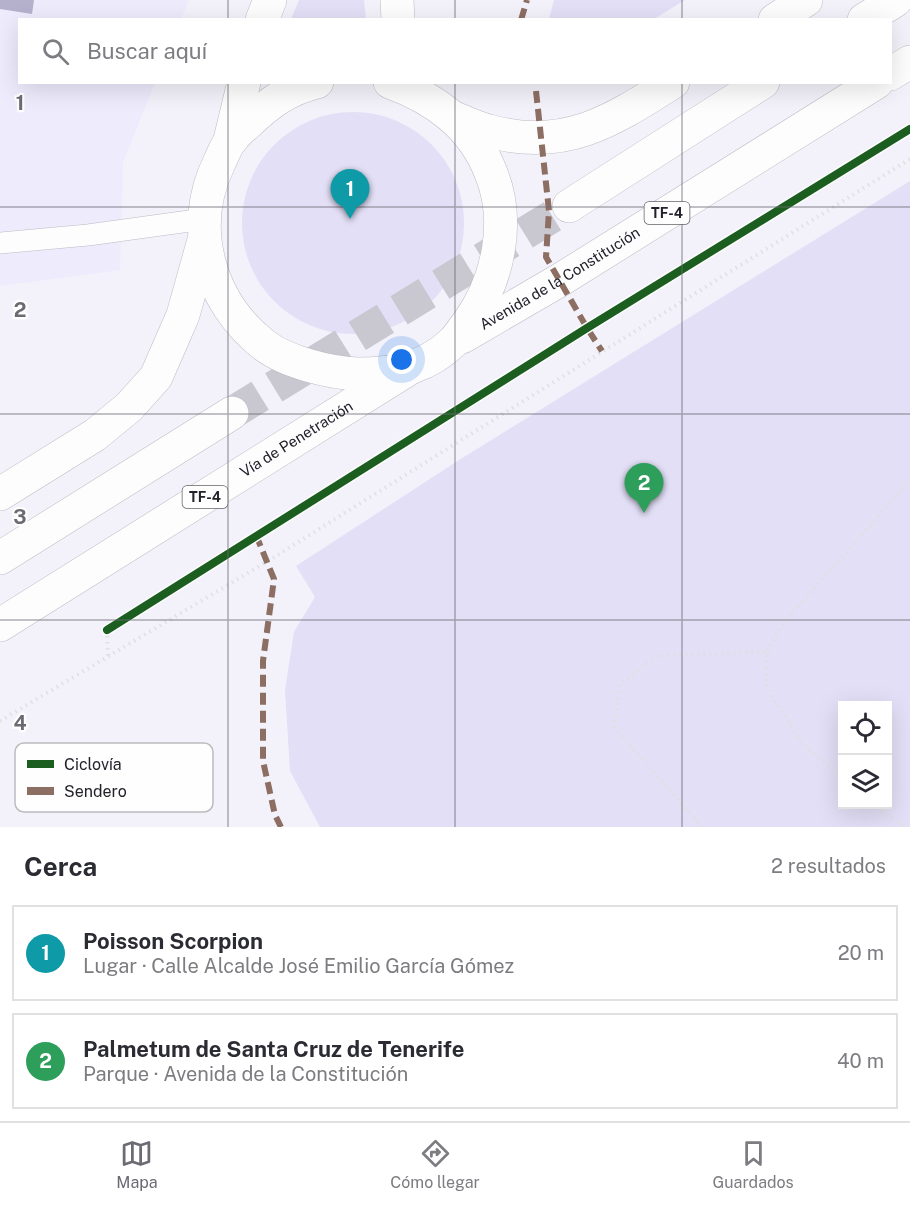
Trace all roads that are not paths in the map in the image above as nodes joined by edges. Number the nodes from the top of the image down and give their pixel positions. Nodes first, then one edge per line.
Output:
1 (270, 0) edge
2 (397, 0) edge
3 (806, 0) edge
4 (896, 0) edge
5 (263, 18) edge
6 (398, 18) edge
7 (778, 18) edge
8 (867, 18) edge
9 (910, 62) edge
10 (892, 73) edge
11 (244, 84) edge
12 (311, 84) edge
13 (397, 84) edge
14 (670, 84) edge
15 (760, 84) edge
16 (874, 84) edge
17 (423, 91) edge
18 (454, 118) junction
19 (230, 140) junction
20 (569, 206) tunnel mouth
21 (204, 229) junction
22 (0, 243) edge
23 (455, 341) junction
24 (410, 368) junction
25 (232, 413) tunnel mouth
26 (0, 494) edge
27 (0, 558) edge
28 (0, 625) edge

1 - 5 main road
2 - 6 main road
3 - 7 main road
4 - 8 main road
9 - 10 main road
11 - 19 main road
12 - 19 main road
13 - 17 main road
14 - 18 main road
15 - 20 main road
16 - 23 main road, Avenida de la Constitución / TF-4
17 - 18 main road
18 - 23 main road
19 - 21 main road
21 - 22 lane
21 - 24 main road
21 - 26 main road
23 - 24 main road, TF-4
24 - 28 main road, Vía de Penetración / TF-4
25 - 27 main road

